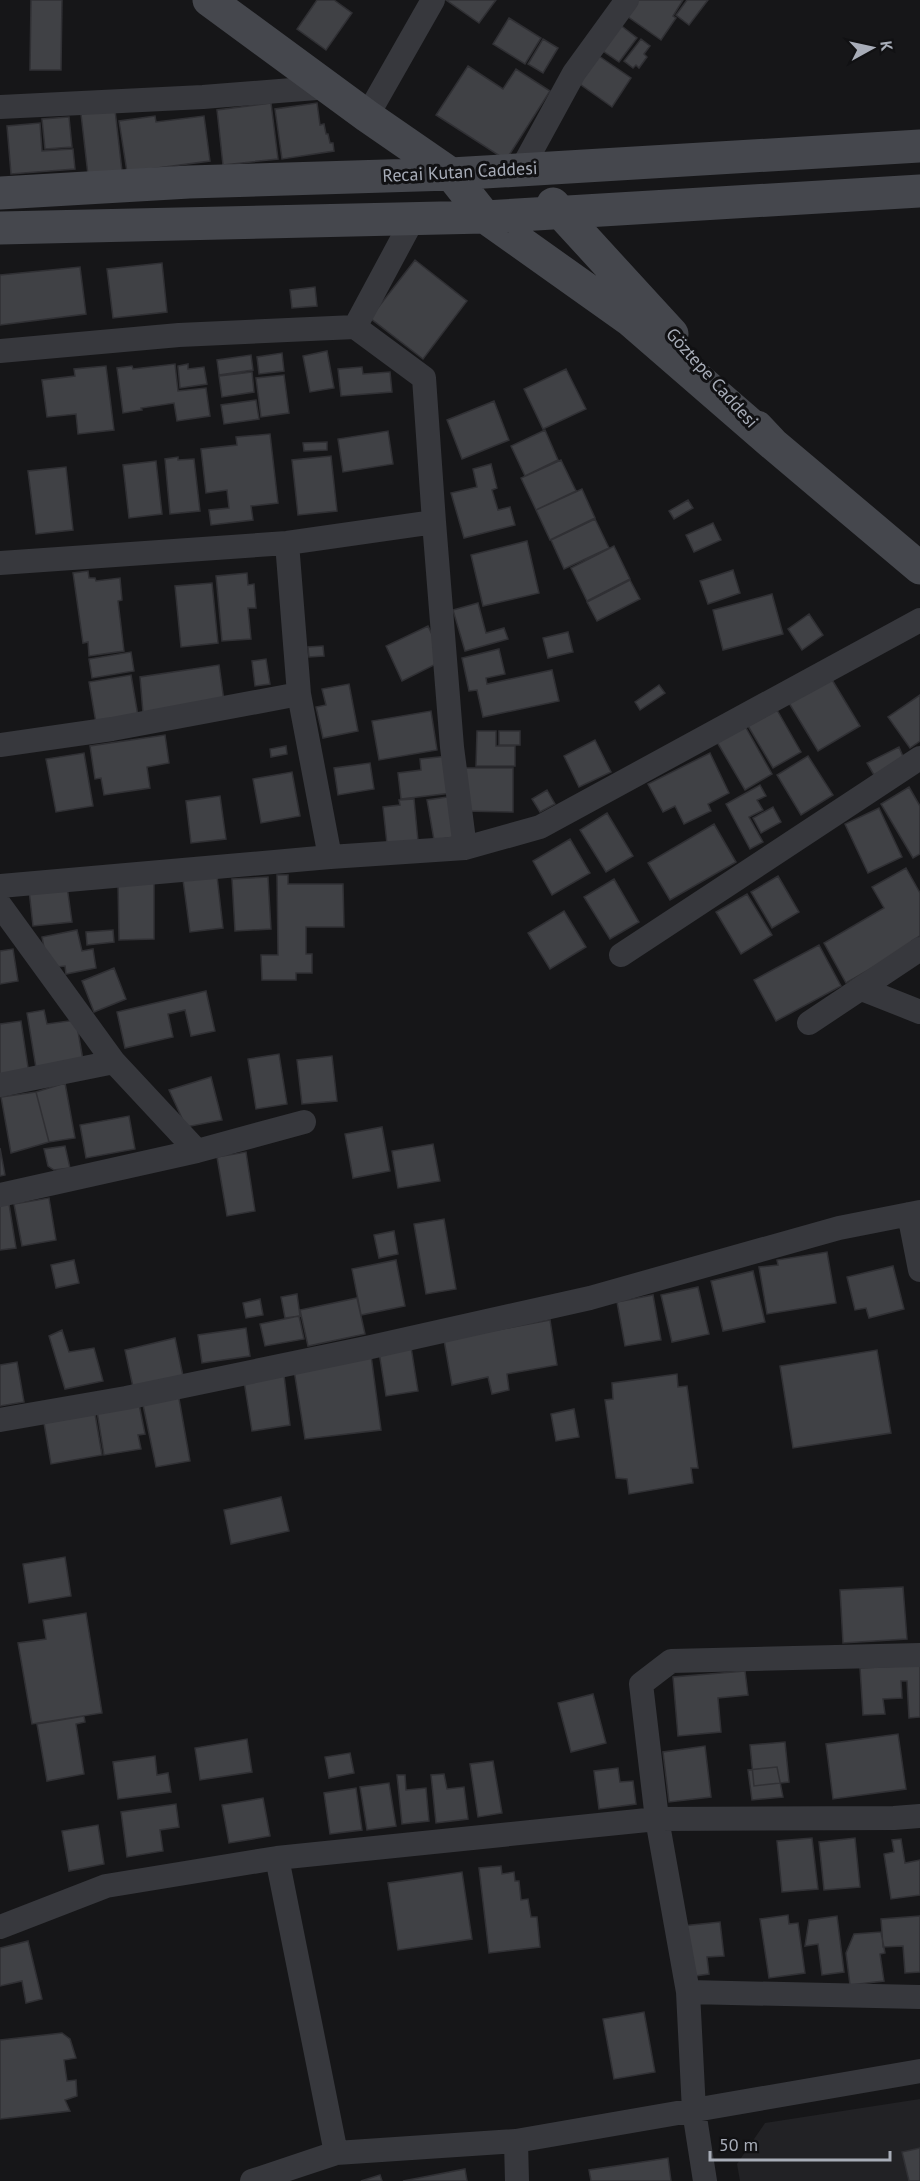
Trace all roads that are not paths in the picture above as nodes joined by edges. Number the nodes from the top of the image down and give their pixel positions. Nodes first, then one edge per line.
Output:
1 (433, 0) edge
2 (627, 0) edge
3 (223, 4) edge
4 (329, 87) junction
5 (0, 107) edge
6 (367, 116) junction
7 (920, 146) edge
8 (521, 170) junction
9 (451, 174) junction
10 (920, 191) edge
11 (0, 193) edge
12 (562, 214) junction
13 (485, 217) junction
14 (413, 219) junction
15 (0, 228) edge
16 (355, 327) junction
17 (0, 351) edge
18 (773, 444) junction
19 (434, 522) junction
20 (287, 543) junction
21 (0, 563) edge
22 (920, 568) edge
23 (920, 620) edge
24 (299, 694) junction
25 (0, 744) edge
26 (920, 758) edge
27 (465, 848) junction
28 (330, 857) junction
29 (0, 886) edge
30 (0, 905) edge
31 (920, 949) edge
32 (621, 955) dead end
33 (862, 989) junction
34 (920, 1012) edge
35 (809, 1023) dead end
36 (114, 1062) junction
37 (0, 1085) edge
38 (304, 1122) dead end
39 (197, 1151) junction
40 (0, 1195) edge
41 (915, 1213) edge
42 (920, 1270) edge
43 (0, 1420) edge
44 (920, 1655) edge
45 (920, 1816) edge
46 (657, 1819) junction
47 (278, 1858) junction
48 (0, 1927) edge
49 (688, 1992) junction
50 (920, 1997) edge
51 (920, 2071) edge
52 (694, 2111) junction
53 (516, 2141) junction
54 (336, 2153) junction
55 (252, 2181) edge
56 (517, 2181) edge
57 (705, 2181) edge

1 - 6 street
2 - 8 street
3 - 4 main road
4 - 5 street
4 - 6 main road
6 - 9 main road
7 - 8 main road, Recai Kutan Caddesi
8 - 9 main road, Recai Kutan Caddesi
8 - 12 main road, Göztepe Caddesi
9 - 11 main road, Recai Kutan Caddesi
9 - 13 main road
10 - 12 main road
12 - 13 main road
12 - 18 main road, Göztepe Caddesi
13 - 14 main road
13 - 18 main road
14 - 15 main road
14 - 16 street
16 - 17 street
16 - 19 street
18 - 22 main road, Göztepe Caddesi
19 - 20 street
19 - 27 street
20 - 21 street
20 - 24 street
23 - 27 street
24 - 25 street
24 - 28 street
26 - 32 street
27 - 28 street
28 - 29 street
30 - 36 street
31 - 33 street
33 - 34 street
33 - 35 street
36 - 37 street
36 - 39 street
38 - 39 street
39 - 40 street
41 - 42 street
41 - 43 street
44 - 46 street
45 - 46 street
46 - 47 street
46 - 49 street
47 - 48 street
47 - 54 street
49 - 50 street
49 - 52 street
51 - 52 street
52 - 53 street
52 - 57 street
53 - 54 street
53 - 56 street
54 - 55 street

